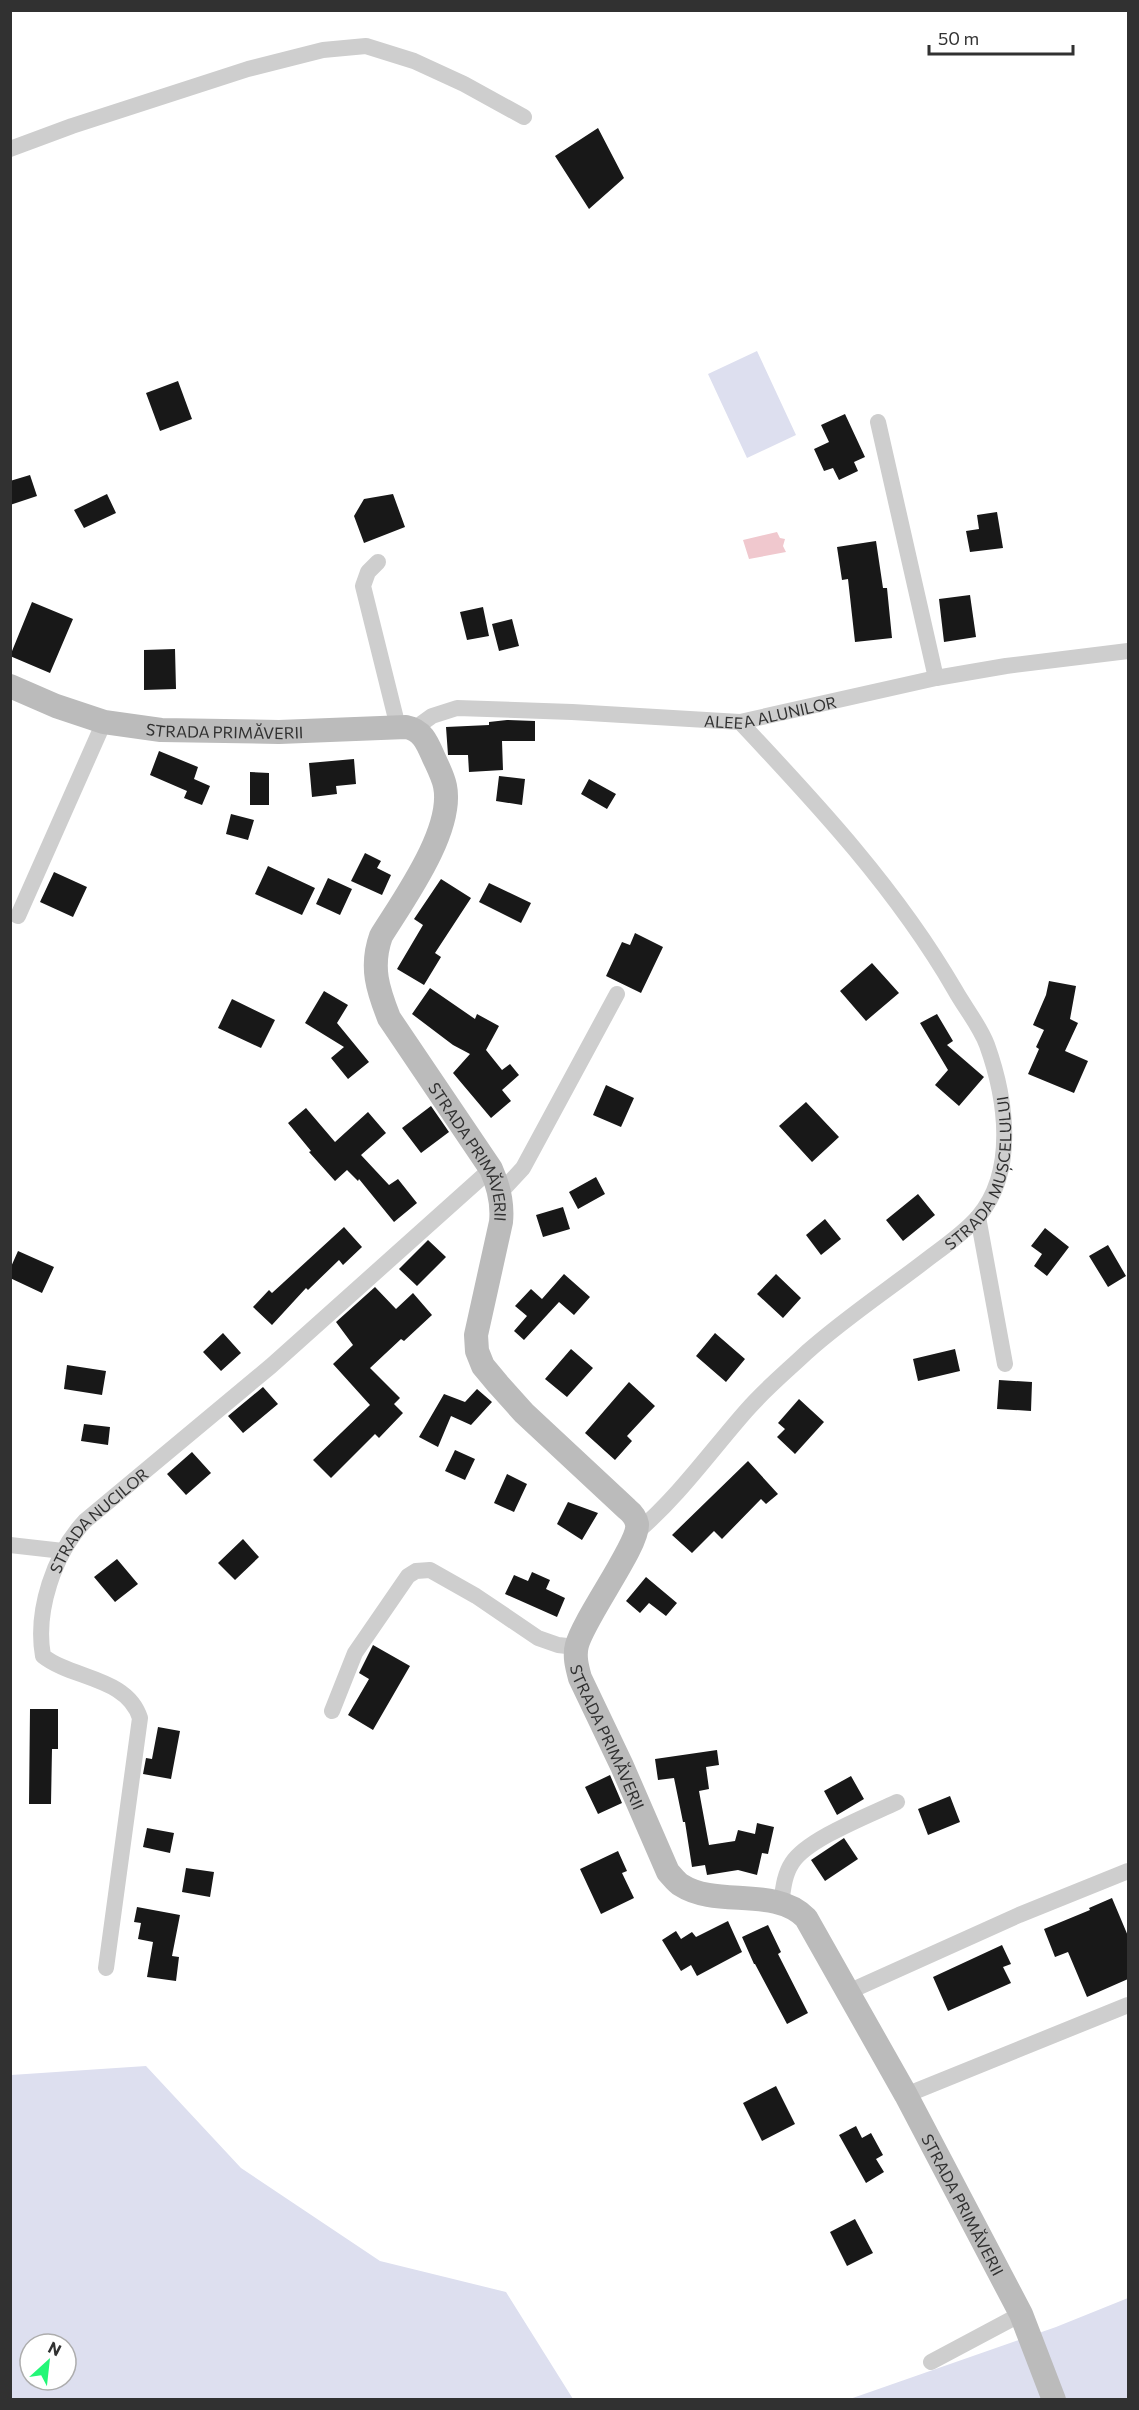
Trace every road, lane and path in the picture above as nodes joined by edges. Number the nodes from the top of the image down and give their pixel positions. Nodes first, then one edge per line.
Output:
1 (524, 117) dead end
2 (10, 149) edge
3 (878, 422) dead end
4 (378, 562) dead end
5 (1128, 651) edge
6 (936, 678) junction
7 (10, 686) edge
8 (104, 722) junction
9 (740, 722) junction
10 (406, 728) junction
11 (18, 916) dead end
12 (617, 994) dead end
13 (491, 1169) junction
14 (500, 1193) junction
15 (978, 1217) junction
16 (1005, 1364) dead end
17 (637, 1532) junction
18 (10, 1545) edge
19 (63, 1551) junction
20 (576, 1647) junction
21 (332, 1711) dead end
22 (897, 1802) dead end
23 (1128, 1871) edge
24 (781, 1904) junction
25 (106, 1968) dead end
26 (848, 1992) junction
27 (1128, 2005) edge
28 (906, 2095) junction
29 (1021, 2314) junction
30 (932, 2362) dead end
31 (1054, 2400) edge

1 - 2 street
3 - 6 street
4 - 10 street
5 - 6 street, ALEEA ALUNILOR
6 - 9 street, ALEEA ALUNILOR
7 - 8 street, STRADA PRIMĂVERII
8 - 10 street, STRADA PRIMĂVERII
8 - 11 street
9 - 10 street, ALEEA ALUNILOR
9 - 15 street, STRADA MUȘCELULUI
10 - 13 street, STRADA PRIMĂVERII
12 - 14 street
13 - 14 street, STRADA PRIMĂVERII
13 - 19 street, STRADA NUCILOR
14 - 17 street, STRADA PRIMĂVERII
15 - 16 street
15 - 17 street, STRADA MUȘCELULUI
17 - 20 street, STRADA PRIMĂVERII
18 - 19 street
19 - 25 street, STRADA NUCILOR
20 - 21 street
20 - 24 street, STRADA PRIMĂVERII
22 - 24 street
23 - 26 street
24 - 26 street, STRADA PRIMĂVERII
26 - 28 street, STRADA PRIMĂVERII
27 - 28 street
28 - 29 street, STRADA PRIMĂVERII
29 - 30 street
29 - 31 street, STRADA PRIMĂVERII

